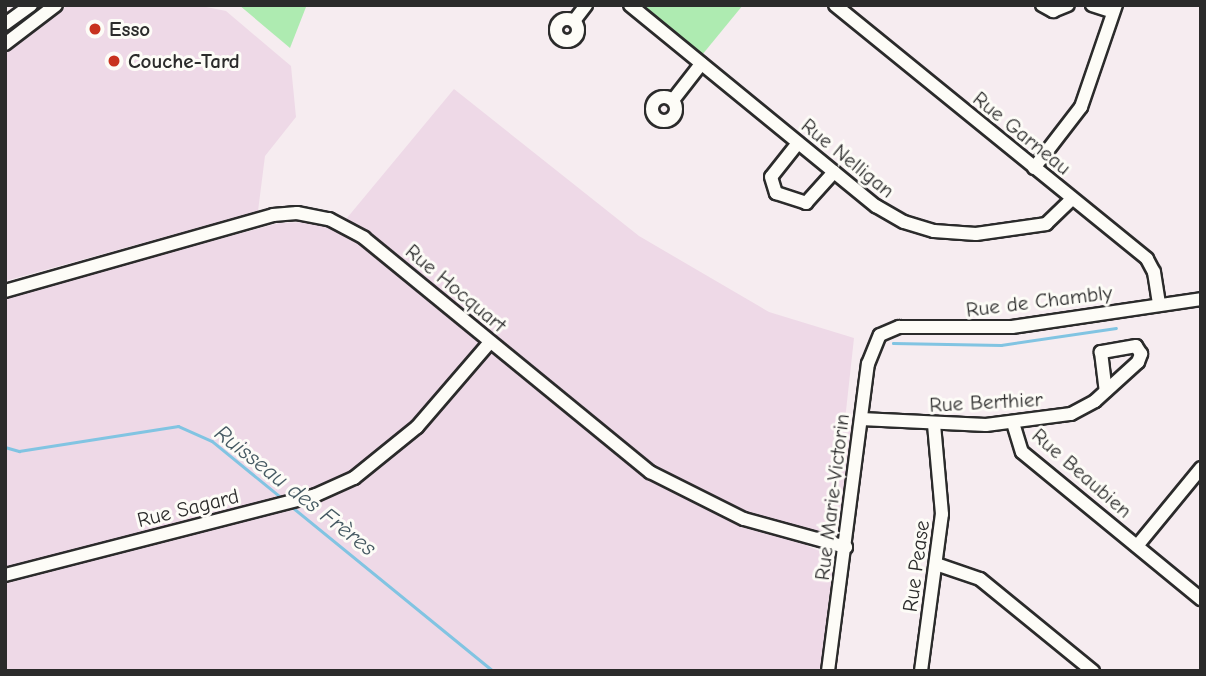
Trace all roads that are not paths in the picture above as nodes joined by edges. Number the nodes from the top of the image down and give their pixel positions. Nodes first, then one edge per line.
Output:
1 (31, 5) edge
2 (56, 5) edge
3 (586, 5) edge
4 (630, 5) edge
5 (835, 5) edge
6 (1042, 5) edge
7 (1068, 5) edge
8 (1092, 5) edge
9 (1114, 9) edge
10 (41, 10) edge
11 (573, 21) dead end
12 (5, 24) edge
13 (5, 44) edge
14 (701, 64) junction
15 (673, 100) dead end
16 (798, 143) junction
17 (1034, 168) junction
18 (834, 172) junction
19 (1072, 199) junction
20 (5, 290) edge
21 (1201, 299) edge
22 (1159, 305) junction
23 (883, 332) joint
24 (490, 342) junction
25 (1106, 391) dead end
26 (861, 419) junction
27 (1013, 423) junction
28 (934, 425) junction
29 (1201, 468) edge
30 (846, 547) junction
31 (1137, 547) junction
32 (936, 564) junction
33 (5, 575) edge
34 (1201, 599) edge
35 (828, 671) edge
36 (921, 671) edge
37 (1093, 671) edge

1 - 12 street
2 - 10 street
3 - 11 street
4 - 14 street, Rue Nelligan
5 - 17 street, Rue Garneau
6 - 7 street
8 - 9 street
9 - 17 street
10 - 13 street
14 - 15 street
14 - 16 street, Rue Nelligan
16 - 18 street, Rue Nelligan
16 - 18 street
17 - 19 street, Rue Garneau
18 - 19 street, Rue Nelligan
19 - 22 street, Rue Garneau
20 - 24 street, Rue Hocquart
21 - 22 street, Rue de Chambly
22 - 23 street, Rue de Chambly
23 - 26 street, Rue Marie-Victorin
24 - 30 street, Rue Hocquart
24 - 33 street, Rue Sagard
25 - 27 street, Rue Berthier
26 - 28 street, Rue Berthier
26 - 30 street, Rue Marie-Victorin
27 - 28 street, Rue Berthier
27 - 31 street, Rue Beaubien
28 - 32 street, Rue Pease
29 - 31 street
30 - 35 street, Rue Marie-Victorin
31 - 34 street, Rue Beaubien
32 - 36 street, Rue Pease
32 - 37 street

